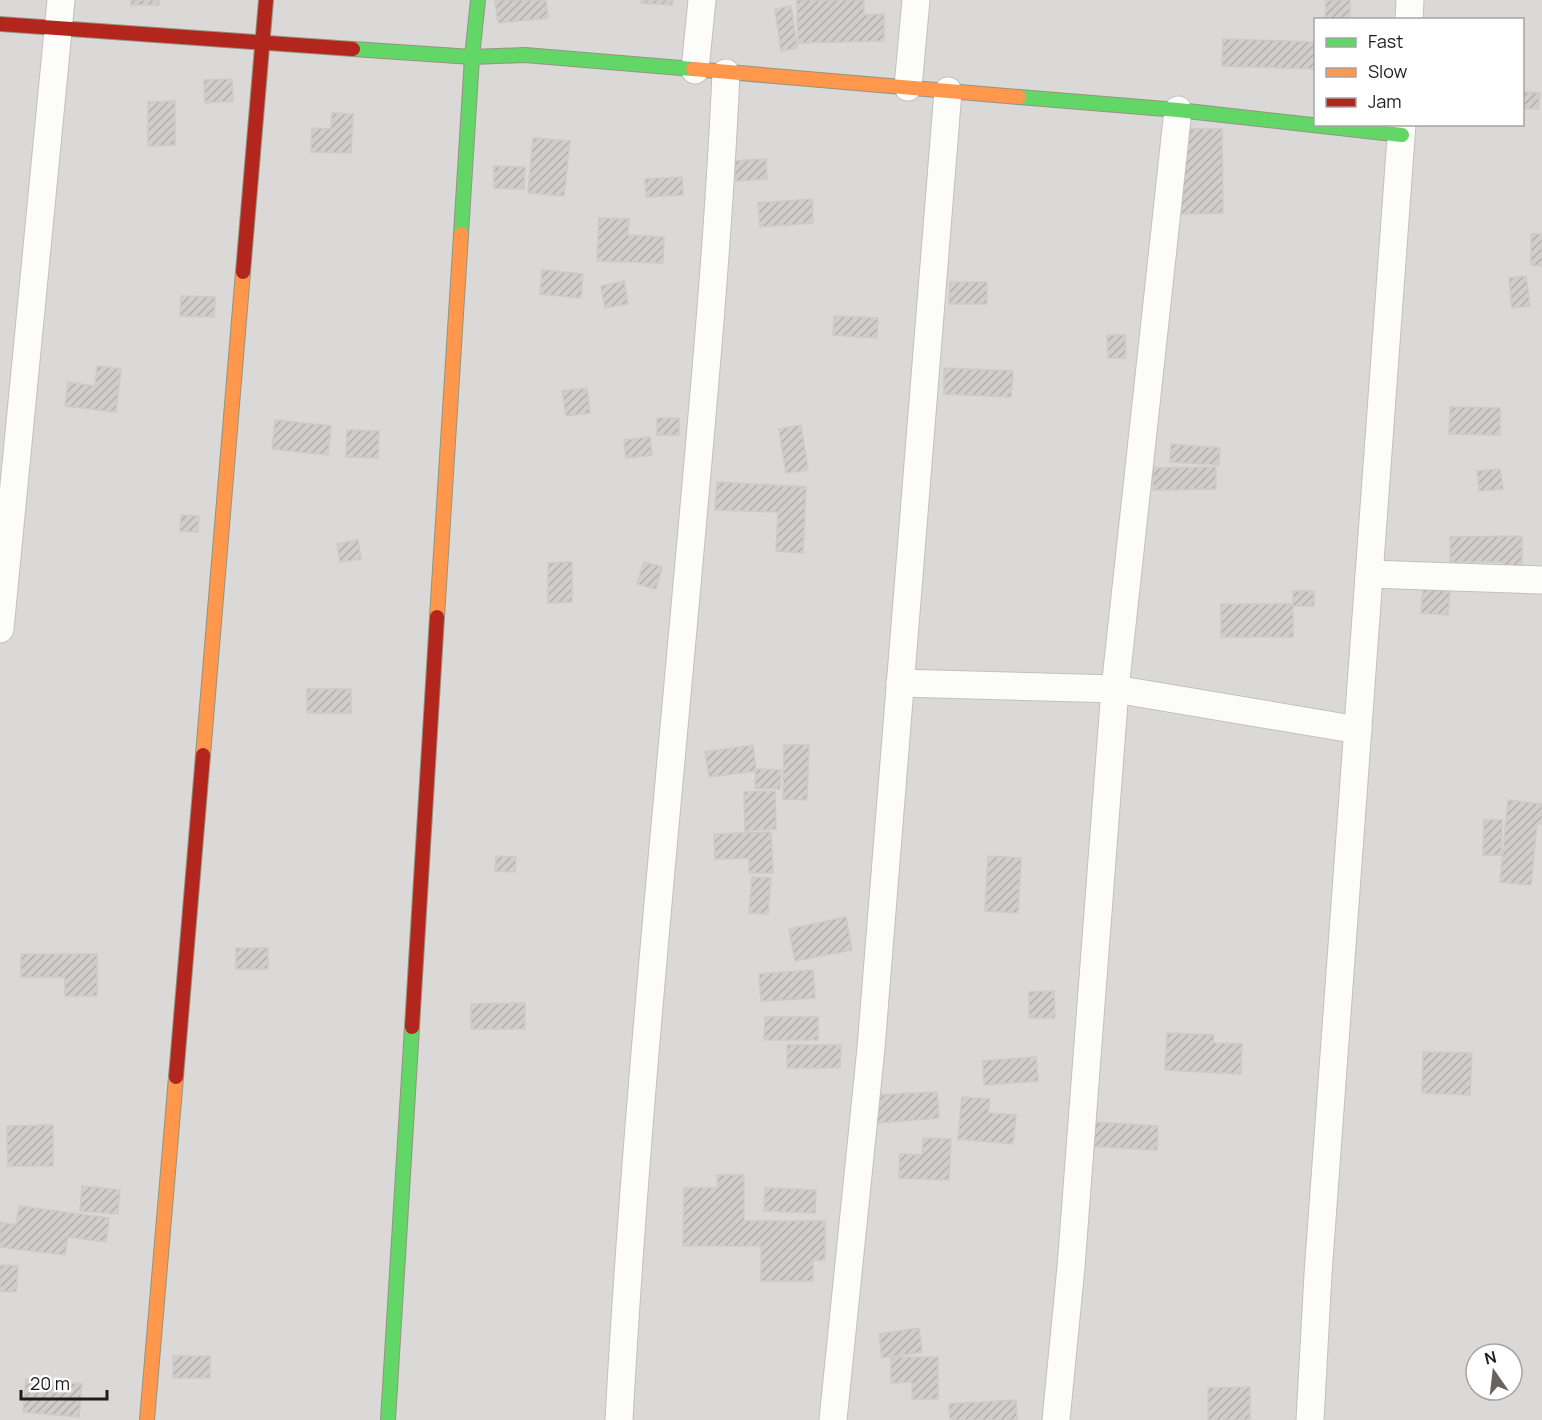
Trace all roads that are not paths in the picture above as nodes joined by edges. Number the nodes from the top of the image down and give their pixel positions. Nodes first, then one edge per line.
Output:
1 (61, 0) edge
2 (266, 0) edge
3 (478, 0) edge
4 (702, 0) edge
5 (916, 0) edge
6 (1410, 0) edge
7 (1409, 18) edge
8 (0, 24) edge
9 (57, 28) junction
10 (263, 41) junction
11 (472, 57) junction
12 (695, 70) junction
13 (726, 73) junction
14 (908, 87) junction
15 (948, 91) junction
16 (1178, 110) junction
17 (1314, 122) edge
18 (1357, 126) edge
19 (1402, 130) edge
20 (1369, 574) junction
21 (1542, 580) edge
22 (0, 629) edge
23 (900, 682) junction
24 (1115, 689) junction
25 (1358, 730) junction
26 (147, 1420) edge
27 (388, 1420) edge
28 (619, 1420) edge
29 (833, 1420) edge
30 (1056, 1420) edge
31 (1310, 1420) edge

1 - 9 street
2 - 10 street
3 - 11 street
4 - 12 street
5 - 14 street
6 - 7 street
8 - 9 street
9 - 10 street
9 - 22 street
10 - 11 street
10 - 26 street
11 - 12 street
11 - 27 street
12 - 13 street
13 - 14 street
13 - 28 street
14 - 15 street
15 - 16 street
15 - 23 street
16 - 17 street
16 - 24 street
18 - 19 street
19 - 20 street
20 - 21 street
20 - 25 street
23 - 24 street
23 - 29 street
24 - 25 street
24 - 30 street
25 - 31 street

